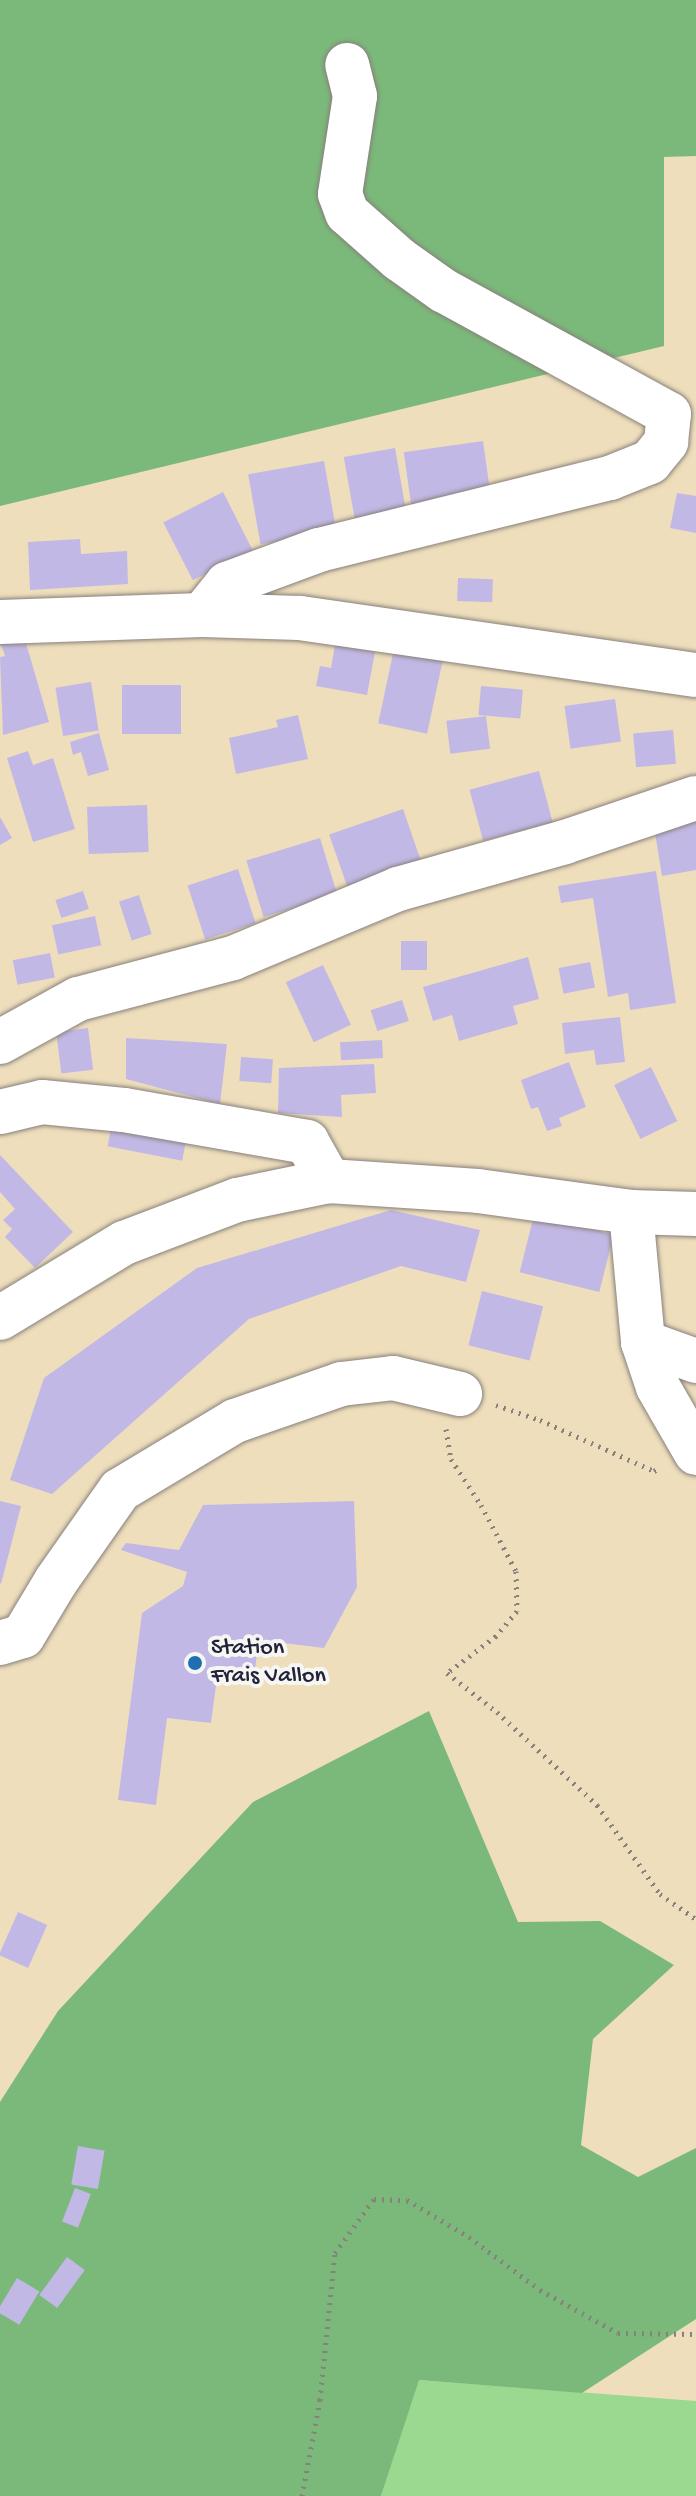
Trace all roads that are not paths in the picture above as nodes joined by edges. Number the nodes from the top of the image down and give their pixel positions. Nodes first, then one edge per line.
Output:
1 (347, 65) dead end
2 (682, 412) edge
3 (202, 615) junction
4 (0, 622) edge
5 (696, 675) edge
6 (696, 798) edge
7 (0, 1042) edge
8 (0, 1112) edge
9 (307, 1142) junction
10 (329, 1181) junction
11 (400, 1183) junction
12 (631, 1212) junction
13 (696, 1214) edge
14 (0, 1318) edge
15 (643, 1342) junction
16 (696, 1361) edge
17 (460, 1394) road end
18 (682, 1459) edge
19 (0, 1643) edge

1 - 2 street
2 - 3 street
3 - 4 street
3 - 5 street
6 - 7 street
8 - 9 street
9 - 10 street
9 - 11 street
10 - 11 street
10 - 14 street
11 - 12 street
12 - 13 street
12 - 15 street
15 - 16 street
15 - 18 street
17 - 19 street

